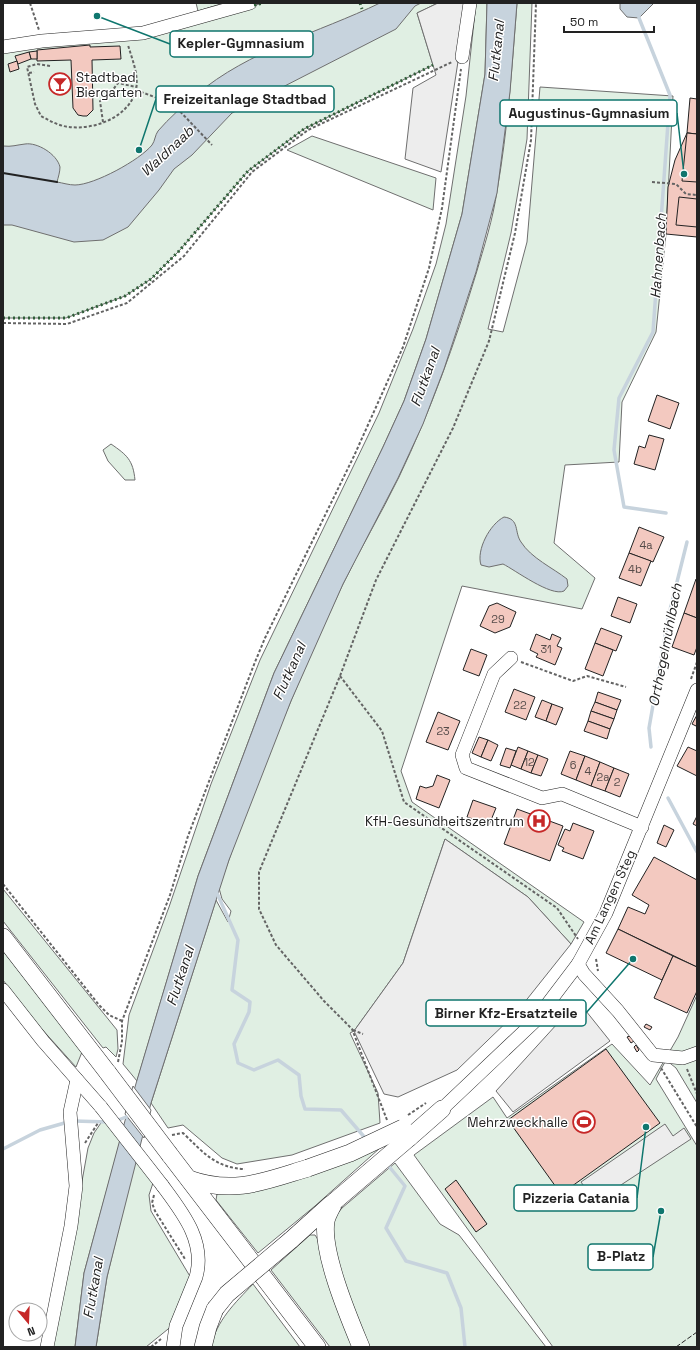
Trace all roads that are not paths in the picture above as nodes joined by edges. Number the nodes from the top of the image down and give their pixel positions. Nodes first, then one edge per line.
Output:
1 (250, 3) edge
2 (470, 3) edge
3 (3, 47) edge
4 (462, 57) road end
5 (511, 658) road end
6 (697, 690) edge
7 (642, 827) junction
8 (3, 937) edge
9 (578, 964) junction
10 (3, 990) edge
11 (697, 1053) edge
12 (77, 1080) junction
13 (437, 1104) joint
14 (400, 1127) junction
15 (189, 1179) junction
16 (335, 1201) junction
17 (47, 1347) edge
18 (173, 1347) edge
19 (203, 1347) edge
20 (317, 1347) edge
21 (361, 1347) edge

1 - 3 street
2 - 4 street
5 - 7 street
6 - 7 street, Am Langen Steg
7 - 9 street, Am Langen Steg
8 - 15 main road, bridge
9 - 11 street
9 - 13 street, Am Langen Steg
10 - 12 street
12 - 17 street
12 - 18 street, bridge
13 - 14 main road
14 - 15 main road, bridge
14 - 16 main road, bridge
15 - 20 main road
16 - 19 main road, bridge
16 - 21 main road

